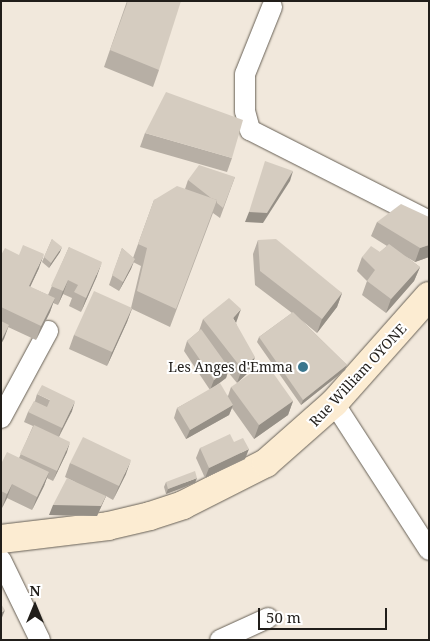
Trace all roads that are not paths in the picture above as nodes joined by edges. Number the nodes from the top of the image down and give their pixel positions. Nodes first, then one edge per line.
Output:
1 (272, 7) dead end
2 (429, 221) edge
3 (429, 296) edge
4 (48, 331) dead end
5 (334, 403) junction
6 (1, 418) edge
7 (1, 539) edge
8 (429, 550) edge
9 (1, 560) edge
10 (268, 618) dead end
11 (40, 640) edge
12 (220, 640) edge

1 - 2 street
3 - 5 street, Rue William OYONE
4 - 6 street
5 - 7 street, Rue William OYONE
5 - 8 street
9 - 11 street
10 - 12 street

